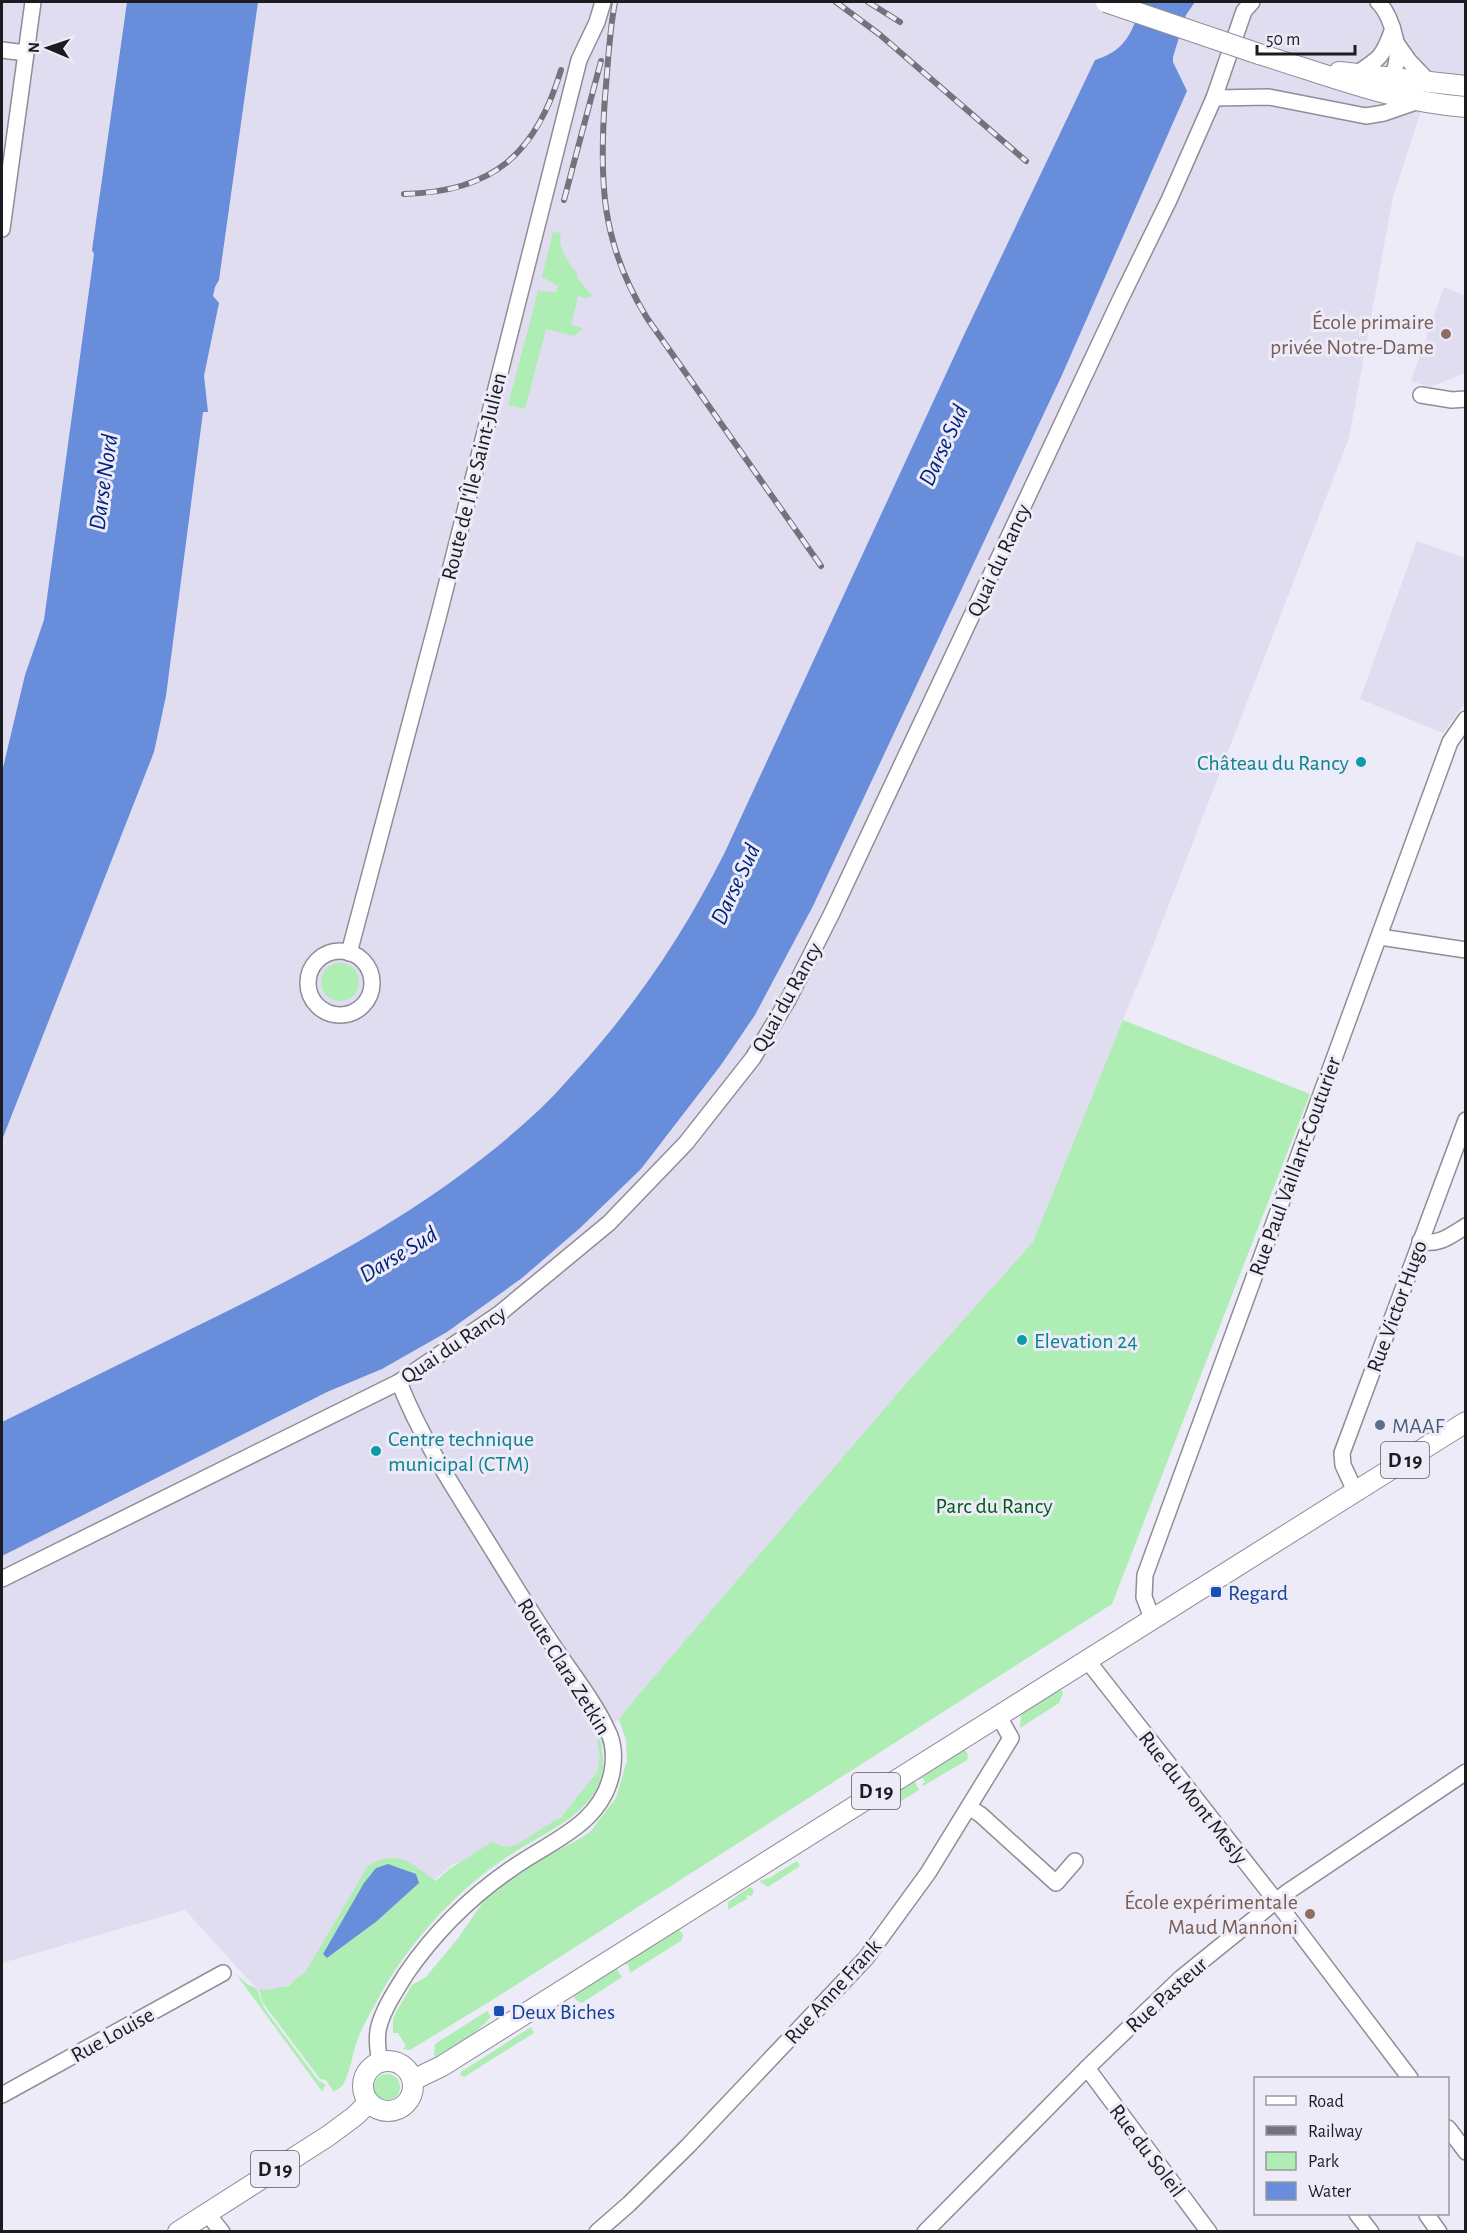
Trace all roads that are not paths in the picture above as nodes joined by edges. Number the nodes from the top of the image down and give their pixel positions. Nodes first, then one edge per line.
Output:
1 (33, 2) edge
2 (603, 2) edge
3 (1106, 2) edge
4 (1252, 2) edge
5 (1378, 2) edge
6 (1395, 37) junction
7 (2, 50) edge
8 (26, 53) junction
9 (1390, 77) junction
10 (1360, 81) junction
11 (1428, 81) junction
12 (1466, 86) edge
13 (1214, 98) junction
14 (1419, 102) junction
15 (1466, 107) edge
16 (2, 229) edge
17 (1421, 395) dead end
18 (1466, 399) edge
19 (1466, 719) edge
20 (1380, 937) junction
21 (1466, 950) edge
22 (350, 953) junction
23 (1466, 1120) edge
24 (1466, 1226) edge
25 (1420, 1241) junction
26 (399, 1382) junction
27 (1466, 1422) edge
28 (1355, 1491) junction
29 (2, 1579) edge
30 (1152, 1618) junction
31 (1086, 1660) junction
32 (998, 1715) junction
33 (1466, 1772) edge
34 (969, 1807) junction
35 (1075, 1862) dead end
36 (1276, 1902) junction
37 (223, 1973) dead end
38 (380, 2062) junction
39 (1087, 2068) junction
40 (1408, 2077) edge
41 (413, 2080) junction
42 (2, 2095) edge
43 (369, 2102) junction
44 (1449, 2129) edge
45 (1466, 2152) edge
46 (206, 2212) junction
47 (1358, 2215) edge
48 (1427, 2216) dead end
49 (178, 2232) edge
50 (222, 2232) edge
51 (597, 2232) edge
52 (925, 2232) edge
53 (1209, 2232) edge
54 (1371, 2232) edge
55 (1439, 2232) edge

1 - 8 street
2 - 22 street, Route de l'Île Saint-Julien
3 - 10 main road, bridge
4 - 13 street, Quai du Rancy
5 - 6 street
6 - 9 street
6 - 10 street
6 - 11 street
7 - 8 street
8 - 16 street
9 - 10 main road
9 - 11 main road
10 - 14 main road
11 - 12 main road
13 - 14 street
13 - 26 street, Quai du Rancy
14 - 15 main road
17 - 18 street
19 - 20 street, Rue Paul Vaillant-Couturier
20 - 21 street
20 - 30 street, Rue Paul Vaillant-Couturier
22 - 22 street
23 - 25 street, Rue Victor Hugo
24 - 25 street
25 - 28 street, Rue Victor Hugo
26 - 29 street, Quai du Rancy
26 - 38 street, Route Clara Zetkin
27 - 28 main road, D 19
28 - 30 main road, D 19
30 - 31 main road, D 19
31 - 32 main road, D 19
31 - 36 street, Rue du Mont Mesly
32 - 34 street, Rue Anne Frank
32 - 41 main road, D 19
33 - 36 street, Rue Pasteur
34 - 35 street
34 - 51 street, Rue Anne Frank
36 - 39 street, Rue Pasteur
36 - 40 street, Rue du Mont Mesly
37 - 42 street, Rue Louise
38 - 41 main road
38 - 43 main road
39 - 52 street, Rue Pasteur
39 - 53 street, Rue du Soleil
41 - 43 main road
43 - 46 main road, D 19
44 - 45 street
46 - 49 main road, D 19
46 - 50 street
47 - 54 street
48 - 55 street

